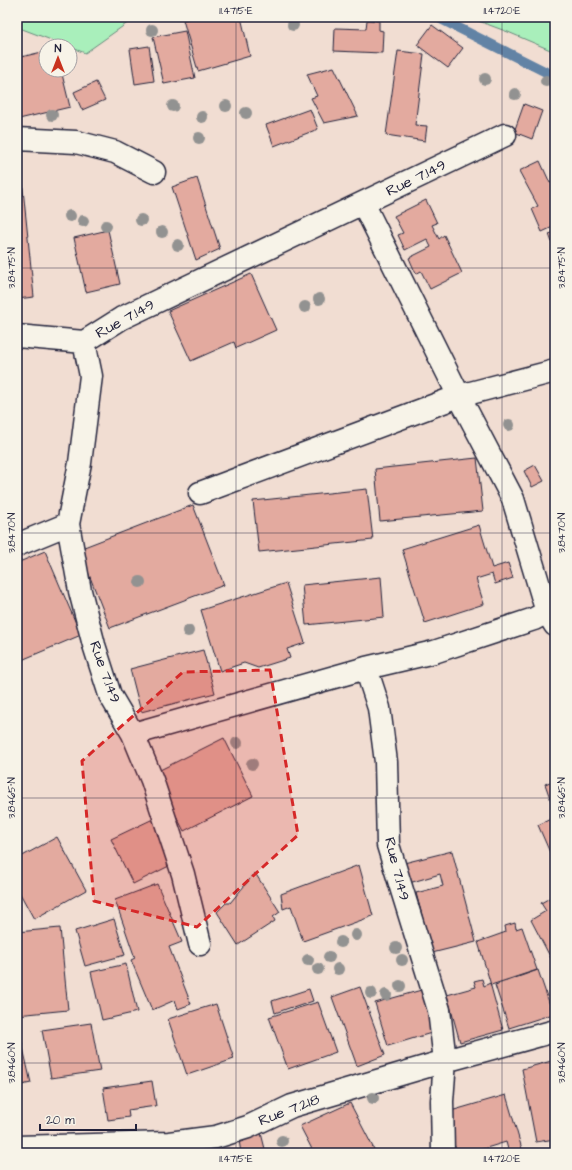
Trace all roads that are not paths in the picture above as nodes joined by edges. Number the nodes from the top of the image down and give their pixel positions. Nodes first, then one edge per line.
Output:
1 (505, 135) dead end
2 (17, 139) edge
3 (154, 172) dead end
4 (363, 203) junction
5 (17, 336) edge
6 (84, 342) junction
7 (555, 371) edge
8 (459, 396) junction
9 (200, 493) dead end
10 (68, 524) junction
11 (17, 545) edge
12 (550, 608) edge
13 (366, 668) junction
14 (133, 734) junction
15 (200, 944) dead end
16 (555, 1031) edge
17 (445, 1061) junction
18 (17, 1147) edge
19 (443, 1153) edge

1 - 4 street, Rue 7.149
2 - 3 street
4 - 6 street, Rue 7.149
4 - 8 street
5 - 6 street
6 - 10 street, Rue 7.149
7 - 8 street
8 - 9 street
8 - 12 street
10 - 11 street
10 - 14 street, Rue 7.149
12 - 13 street
13 - 14 street
13 - 17 street, Rue 7.149
14 - 15 street, Rue 7.149
16 - 17 street, Rue 7.218
17 - 18 street, Rue 7.218
17 - 19 street, Rue 7.149

